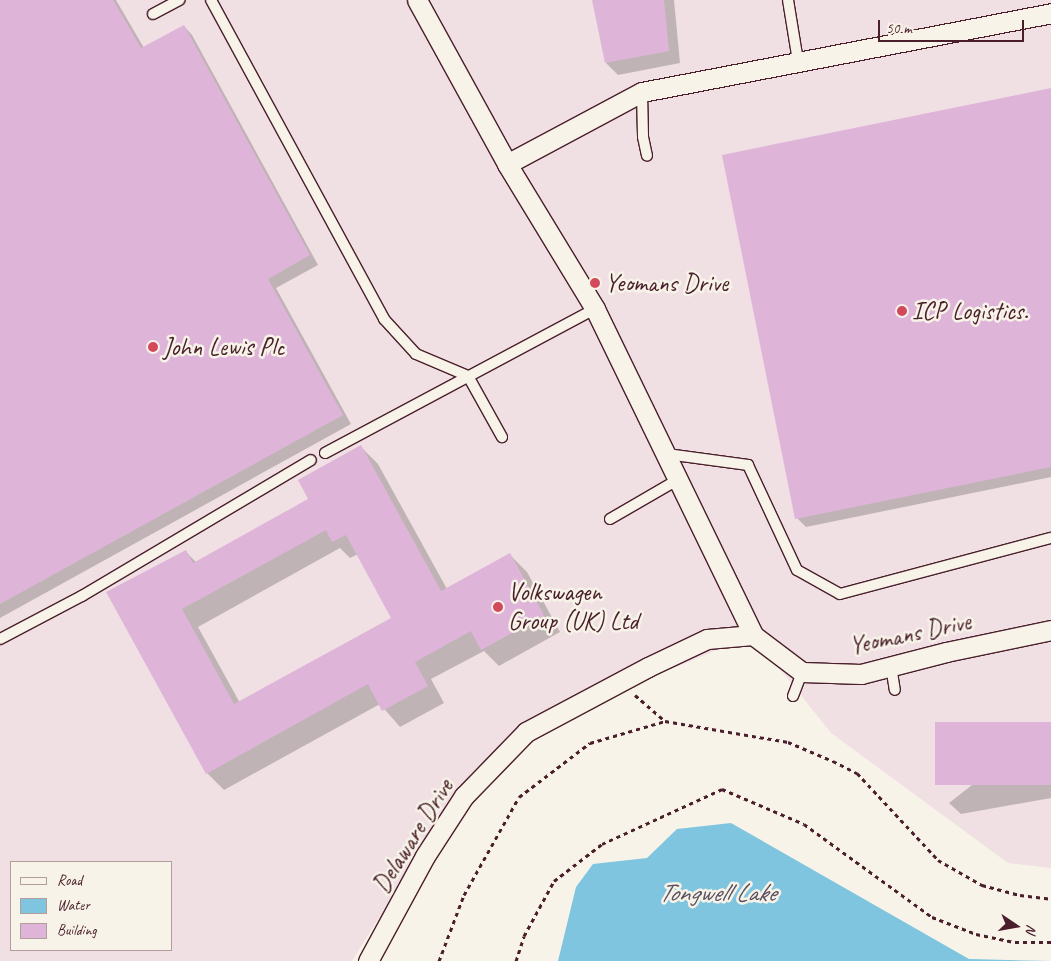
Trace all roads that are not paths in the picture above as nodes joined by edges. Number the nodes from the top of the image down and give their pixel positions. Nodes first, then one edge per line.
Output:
1 (179, 0) edge
2 (211, 0) edge
3 (417, 0) edge
4 (788, 0) edge
5 (1051, 13) edge
6 (153, 14) dead end
7 (798, 61) junction
8 (642, 92) junction
9 (647, 156) dead end
10 (507, 164) junction
11 (595, 308) junction
12 (468, 376) junction
13 (502, 437) dead end
14 (325, 453) dead end
15 (667, 454) junction
16 (311, 460) dead end
17 (679, 479) junction
18 (610, 519) dead end
19 (1051, 538) edge
20 (1051, 630) edge
21 (753, 635) junction
22 (0, 639) edge
23 (891, 666) junction
24 (802, 672) junction
25 (895, 690) dead end
26 (793, 696) dead end
27 (368, 961) edge

1 - 6 lane
2 - 12 lane
3 - 10 street
4 - 7 lane
5 - 7 street
7 - 8 street
8 - 9 lane
8 - 10 street
10 - 11 street
11 - 12 lane
11 - 15 street
12 - 13 lane
12 - 14 lane
15 - 17 street
15 - 19 lane
16 - 22 lane
17 - 18 lane
17 - 21 street
20 - 23 street, Yeomans Drive
21 - 24 street
21 - 27 street, Delaware Drive
23 - 24 street, Yeomans Drive
23 - 25 lane
24 - 26 lane

